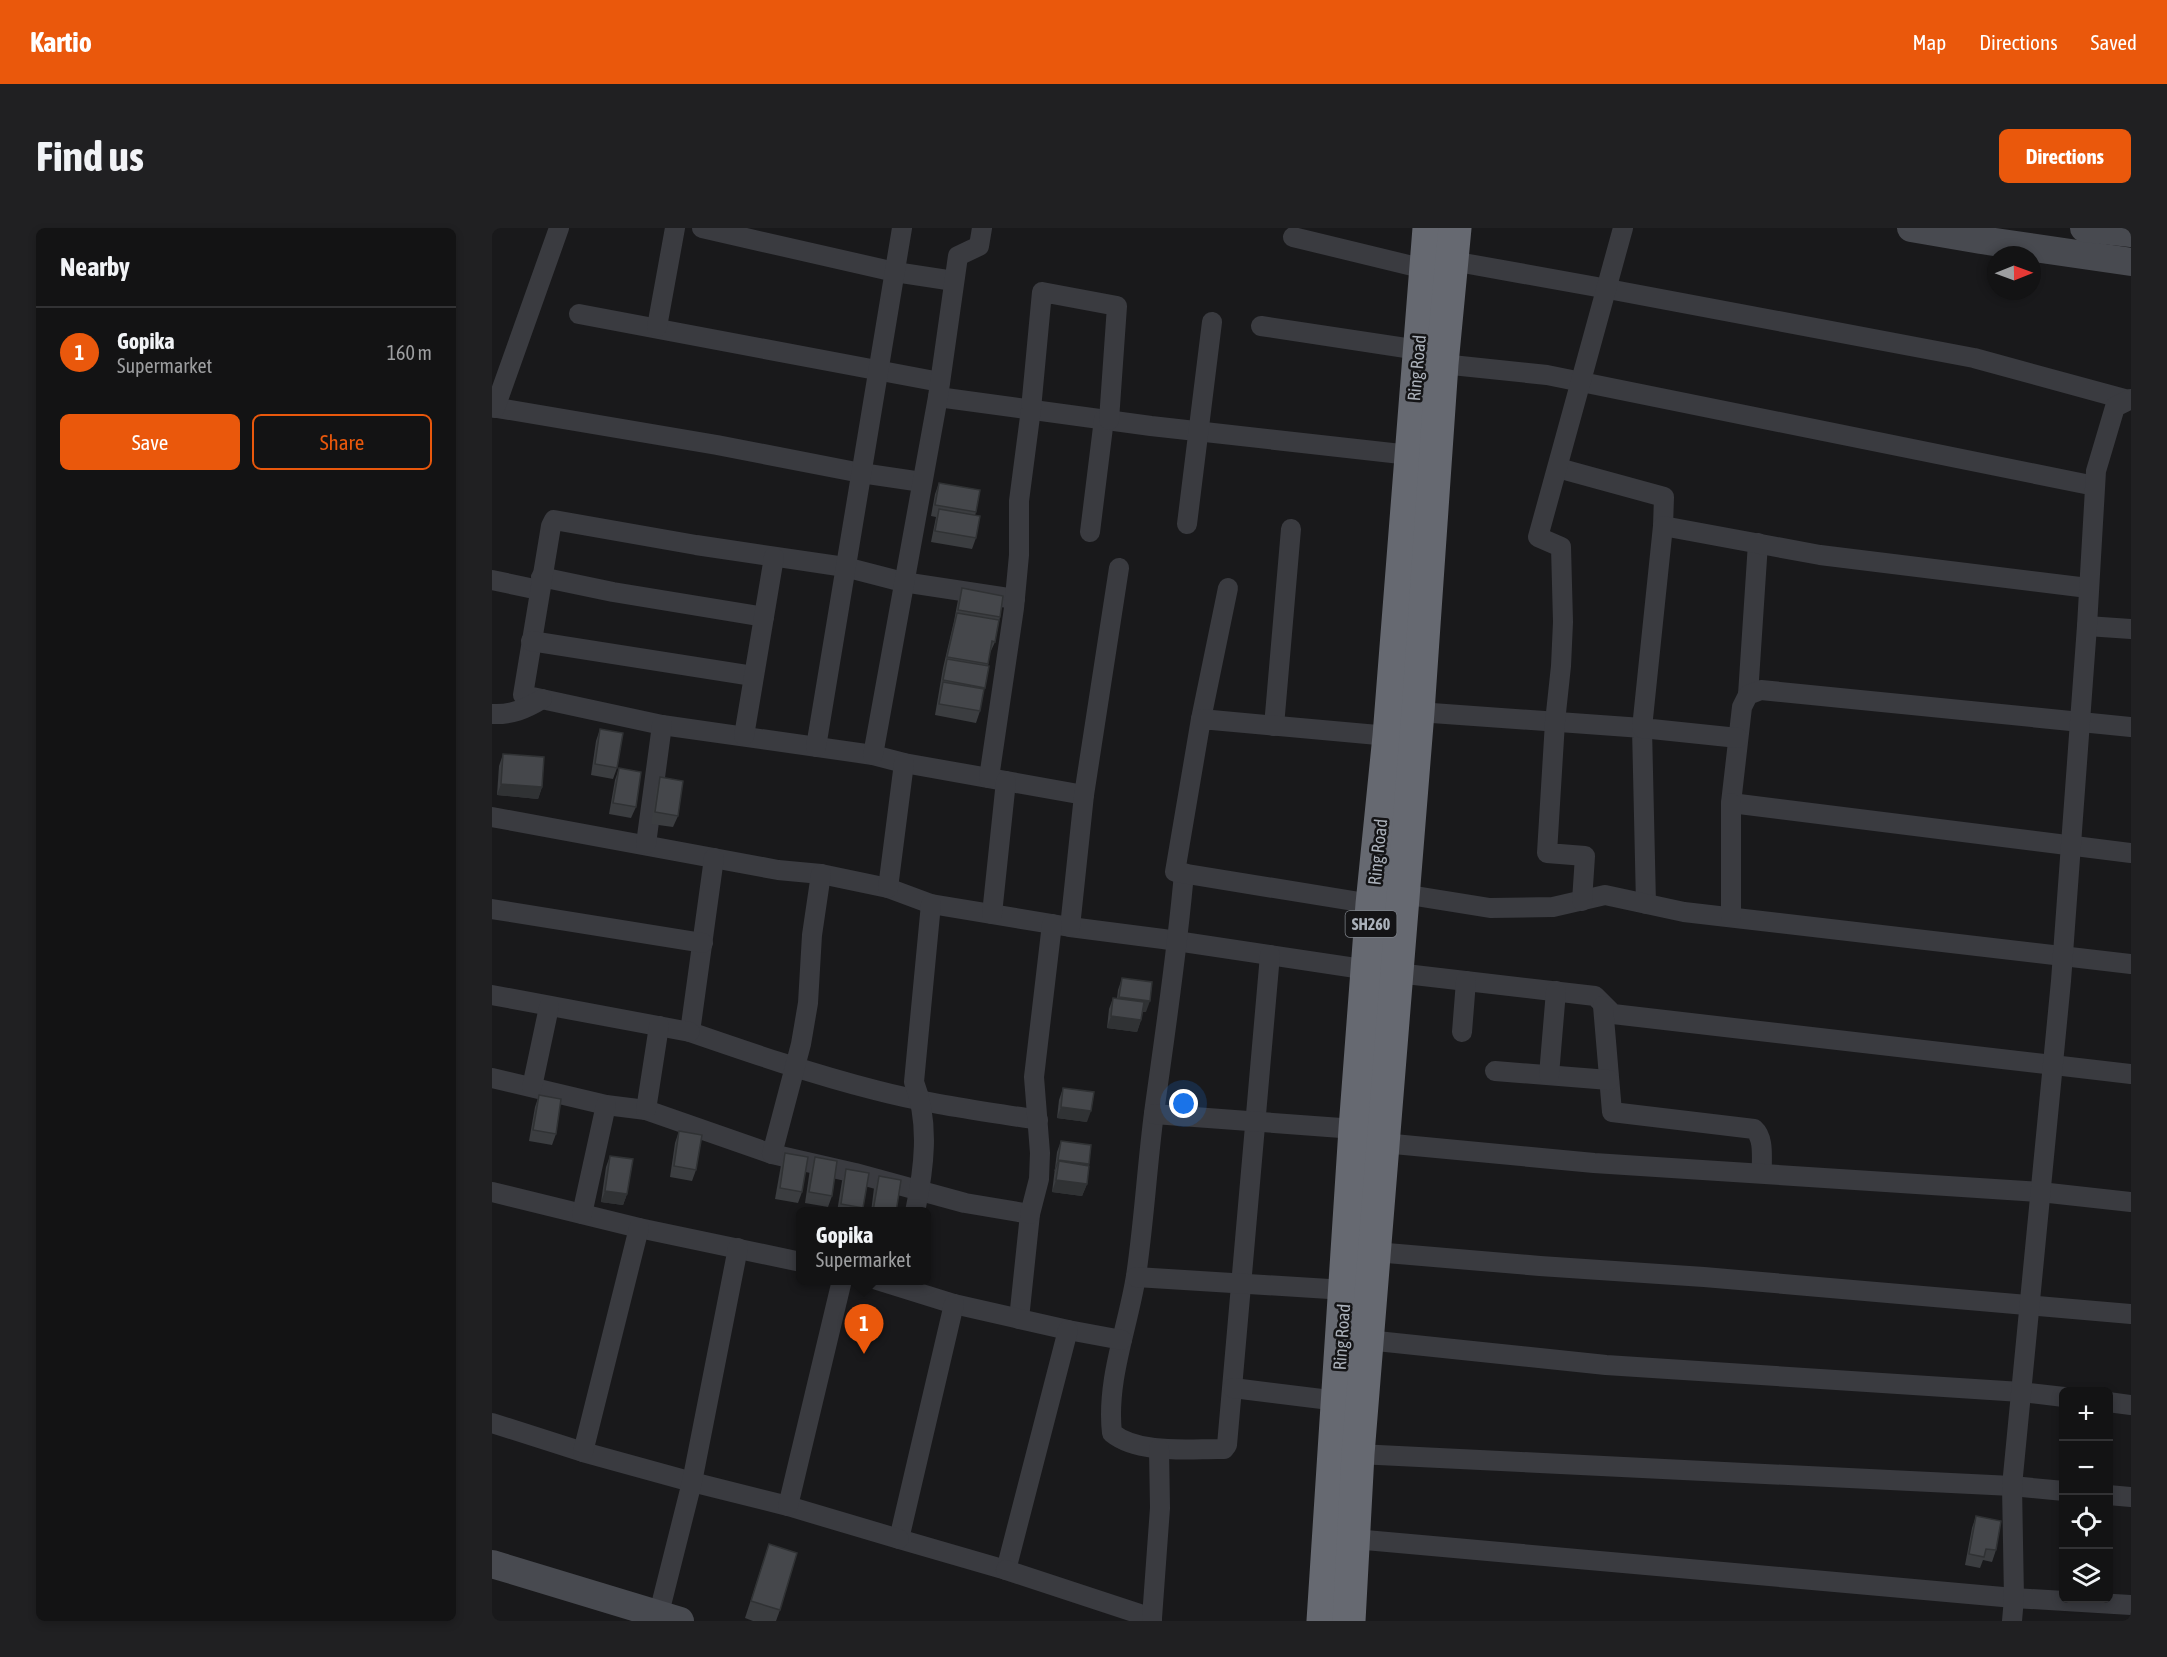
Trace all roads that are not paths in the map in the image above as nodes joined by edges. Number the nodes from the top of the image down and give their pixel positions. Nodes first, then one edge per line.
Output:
1 (559, 228) edge
2 (675, 228) edge
3 (902, 228) edge
4 (982, 228) edge
5 (1429, 228) edge
6 (1455, 228) edge
7 (1623, 228) edge
8 (1911, 228) edge
9 (2084, 228) edge
10 (714, 229) edge
11 (2131, 233) edge
12 (1293, 237) dead end
13 (2131, 262) edge
14 (1438, 265) junction
15 (895, 272) junction
16 (954, 281) junction
17 (1608, 289) junction
18 (579, 314) dead end
19 (1212, 322) dead end
20 (1261, 326) dead end
21 (657, 327) junction
22 (1430, 357) junction
23 (878, 372) junction
24 (1582, 382) junction
25 (939, 390) junction
26 (2130, 400) edge
27 (494, 407) edge
28 (1031, 410) junction
29 (1107, 420) junction
30 (1200, 431) junction
31 (1410, 455) junction
32 (1558, 468) junction
33 (861, 473) junction
34 (922, 482) junction
35 (2095, 486) junction
36 (1187, 524) dead end
37 (1663, 526) junction
38 (1291, 530) dead end
39 (1090, 532) dead end
40 (1758, 543) junction
41 (774, 557) junction
42 (845, 567) junction
43 (1119, 568) dead end
44 (492, 580) edge
45 (903, 582) junction
46 (540, 583) junction
47 (1228, 588) dead end
48 (2088, 588) junction
49 (1015, 599) junction
50 (764, 617) junction
51 (2087, 626) junction
52 (2131, 629) edge
53 (531, 641) junction
54 (753, 676) junction
55 (1748, 695) junction
56 (542, 699) junction
57 (1418, 712) junction
58 (492, 714) edge
59 (1201, 719) junction
60 (1555, 722) junction
61 (2079, 723) junction
62 (662, 725) junction
63 (1274, 726) junction
64 (2131, 727) edge
65 (1642, 728) junction
66 (744, 736) junction
67 (1389, 736) junction
68 (1738, 738) junction
69 (816, 747) junction
70 (873, 755) junction
71 (904, 763) junction
72 (998, 779) junction
73 (1084, 795) junction
74 (1731, 803) junction
75 (492, 817) edge
76 (646, 844) junction
77 (2070, 847) junction
78 (2131, 853) edge
79 (714, 858) junction
80 (1184, 873) junction
81 (821, 874) junction
82 (888, 888) junction
83 (1388, 899) junction
84 (1582, 901) junction
85 (931, 904) junction
86 (1646, 904) junction
87 (492, 909) edge
88 (992, 914) junction
89 (1731, 917) junction
90 (1061, 926) junction
91 (1178, 941) junction
92 (703, 943) junction
93 (1270, 955) junction
94 (2062, 957) junction
95 (2131, 964) edge
96 (1383, 972) junction
97 (1466, 981) junction
98 (1556, 991) junction
99 (492, 995) edge
100 (1603, 1006) junction
101 (549, 1007) junction
102 (659, 1026) junction
103 (690, 1032) junction
104 (1462, 1032) dead end
105 (2053, 1065) junction
106 (796, 1068) junction
107 (1495, 1071) dead end
108 (2131, 1074) edge
109 (1548, 1075) junction
110 (492, 1078) edge
111 (1609, 1080) junction
112 (531, 1087) junction
113 (921, 1101) junction
114 (606, 1105) junction
115 (646, 1110) junction
116 (1154, 1114) junction
117 (1038, 1120) junction
118 (1255, 1122) junction
119 (1369, 1136) junction
120 (772, 1154) junction
121 (1762, 1173) junction
122 (919, 1190) junction
123 (492, 1192) edge
124 (2040, 1192) junction
125 (2131, 1202) edge
126 (916, 1207) edge
127 (582, 1214) junction
128 (1030, 1214) junction
129 (639, 1228) junction
130 (738, 1248) junction
131 (1375, 1252) junction
132 (796, 1261) edge
133 (1136, 1277) junction
134 (1243, 1284) junction
135 (841, 1285) edge
136 (906, 1285) edge
137 (1345, 1290) junction
138 (954, 1304) junction
139 (2030, 1305) junction
140 (2131, 1314) edge
141 (1019, 1319) junction
142 (1068, 1330) junction
143 (1122, 1340) junction
144 (1367, 1340) junction
145 (1233, 1388) junction
146 (2021, 1392) junction
147 (2059, 1396) edge
148 (1338, 1401) junction
149 (2113, 1403) edge
150 (2131, 1405) edge
151 (492, 1423) edge
152 (1159, 1449) junction
153 (583, 1452) junction
154 (1358, 1454) junction
155 (692, 1482) junction
156 (2012, 1486) junction
157 (2059, 1491) edge
158 (2113, 1495) edge
159 (2131, 1497) edge
160 (788, 1506) junction
161 (899, 1539) junction
162 (1354, 1539) junction
163 (492, 1564) edge
164 (1006, 1570) junction
165 (492, 1581) edge
166 (2014, 1598) junction
167 (2131, 1605) edge
168 (665, 1619) edge
169 (1152, 1619) edge
170 (621, 1621) edge
171 (1323, 1621) edge
172 (1350, 1621) edge
173 (2012, 1621) edge

1 - 27 street
2 - 21 street
3 - 15 street
4 - 16 street
5 - 14 highway, Ring Road / SH260
6 - 14 highway, Ring Road / SH260
7 - 17 street
8 - 13 street
9 - 11 street
10 - 15 street
12 - 14 street
14 - 17 street
14 - 22 highway, Ring Road / SH260
15 - 16 street
15 - 23 street
16 - 25 street
17 - 24 street
17 - 26 street
18 - 21 street
19 - 30 street
20 - 22 street
21 - 23 street
22 - 24 street
22 - 31 highway, Ring Road / SH260
22 - 57 highway, Ring Road / SH260
23 - 25 street
23 - 33 street
24 - 32 street
24 - 35 street
25 - 28 street
25 - 34 street
26 - 35 street
27 - 33 street
28 - 29 street
28 - 29 street
28 - 49 street
29 - 30 street
29 - 39 street
30 - 31 street
30 - 36 street
31 - 67 highway, Ring Road / SH260
32 - 37 street
32 - 60 street
33 - 34 street
33 - 42 street
34 - 45 street
35 - 48 street
37 - 40 street
37 - 65 street
38 - 63 street
40 - 48 street
40 - 55 street
41 - 42 street
41 - 46 street
41 - 50 street
42 - 45 street
42 - 69 street
43 - 73 street
44 - 46 street
45 - 49 street
45 - 70 street
46 - 50 street
46 - 53 street
47 - 59 street
48 - 51 street
49 - 72 street
50 - 54 street
51 - 52 street
51 - 61 street
53 - 54 street
53 - 56 street
54 - 66 street
55 - 61 street
55 - 68 street
56 - 58 street
56 - 62 street
57 - 60 street
57 - 83 highway, Ring Road / SH260
59 - 63 street
59 - 80 street
60 - 65 street
60 - 84 street
61 - 64 street
61 - 77 street
62 - 66 street
62 - 76 street
63 - 67 street
65 - 68 street
65 - 86 street
66 - 69 street
67 - 83 highway, Ring Road / SH260
68 - 74 street
69 - 70 street
70 - 71 street
71 - 72 street
71 - 82 street
72 - 73 street
72 - 88 street
73 - 90 street
74 - 77 street
74 - 89 street
75 - 76 street
76 - 79 street
77 - 78 street
77 - 94 street
79 - 81 street
79 - 92 street
80 - 83 street
80 - 91 street
81 - 82 street
81 - 106 street
82 - 85 street
83 - 84 street
83 - 96 highway, Ring Road / SH260
84 - 86 street
85 - 88 street
85 - 113 street
86 - 89 street
87 - 92 street
88 - 90 street
89 - 94 street
90 - 91 street
90 - 117 street
91 - 93 street
91 - 116 street
92 - 103 street
93 - 96 street
93 - 118 street
94 - 95 street
94 - 105 street
96 - 97 street
96 - 119 highway, Ring Road / SH260
97 - 98 street
97 - 104 street
98 - 100 street
98 - 109 street
99 - 101 street
100 - 105 street
100 - 111 street
101 - 102 street
101 - 112 street
102 - 103 street
102 - 115 street
103 - 106 street
105 - 108 street
105 - 124 street
106 - 113 street
106 - 120 street
107 - 109 street
109 - 111 street
110 - 112 street
111 - 121 street
112 - 114 street
113 - 117 street
113 - 122 street
114 - 115 street
114 - 127 street
115 - 120 street
116 - 118 street
116 - 133 street
117 - 128 street
118 - 119 street
118 - 134 street
119 - 121 street
119 - 131 highway, Ring Road / SH260
119 - 137 highway, Ring Road / SH260
120 - 122 street
121 - 124 street
122 - 126 street
122 - 128 street
123 - 127 street
124 - 125 street
124 - 139 street
127 - 129 street
128 - 141 street
129 - 130 street
129 - 153 street
130 - 132 street
130 - 155 street
131 - 139 street
131 - 144 highway, Ring Road / SH260
133 - 134 street
133 - 143 street
134 - 137 street
134 - 145 street
135 - 160 street
136 - 138 street
137 - 148 highway, Ring Road / SH260
138 - 141 street
138 - 161 street
139 - 140 street
139 - 146 street
141 - 142 street
142 - 143 street
142 - 164 street
143 - 152 street
144 - 146 street
144 - 154 highway, Ring Road / SH260
145 - 148 street
145 - 152 street
146 - 147 street
146 - 156 street
148 - 171 highway, Ring Road / SH260
149 - 150 street
151 - 153 street
152 - 169 street
153 - 155 street
154 - 156 street
154 - 162 highway, Ring Road / SH260
155 - 160 street
155 - 168 street
156 - 157 street
156 - 166 street
158 - 159 street
160 - 161 street
161 - 164 street
162 - 166 street
162 - 172 highway, Ring Road / SH260
163 - 168 street
164 - 169 street
165 - 170 street
166 - 167 street
166 - 173 street

